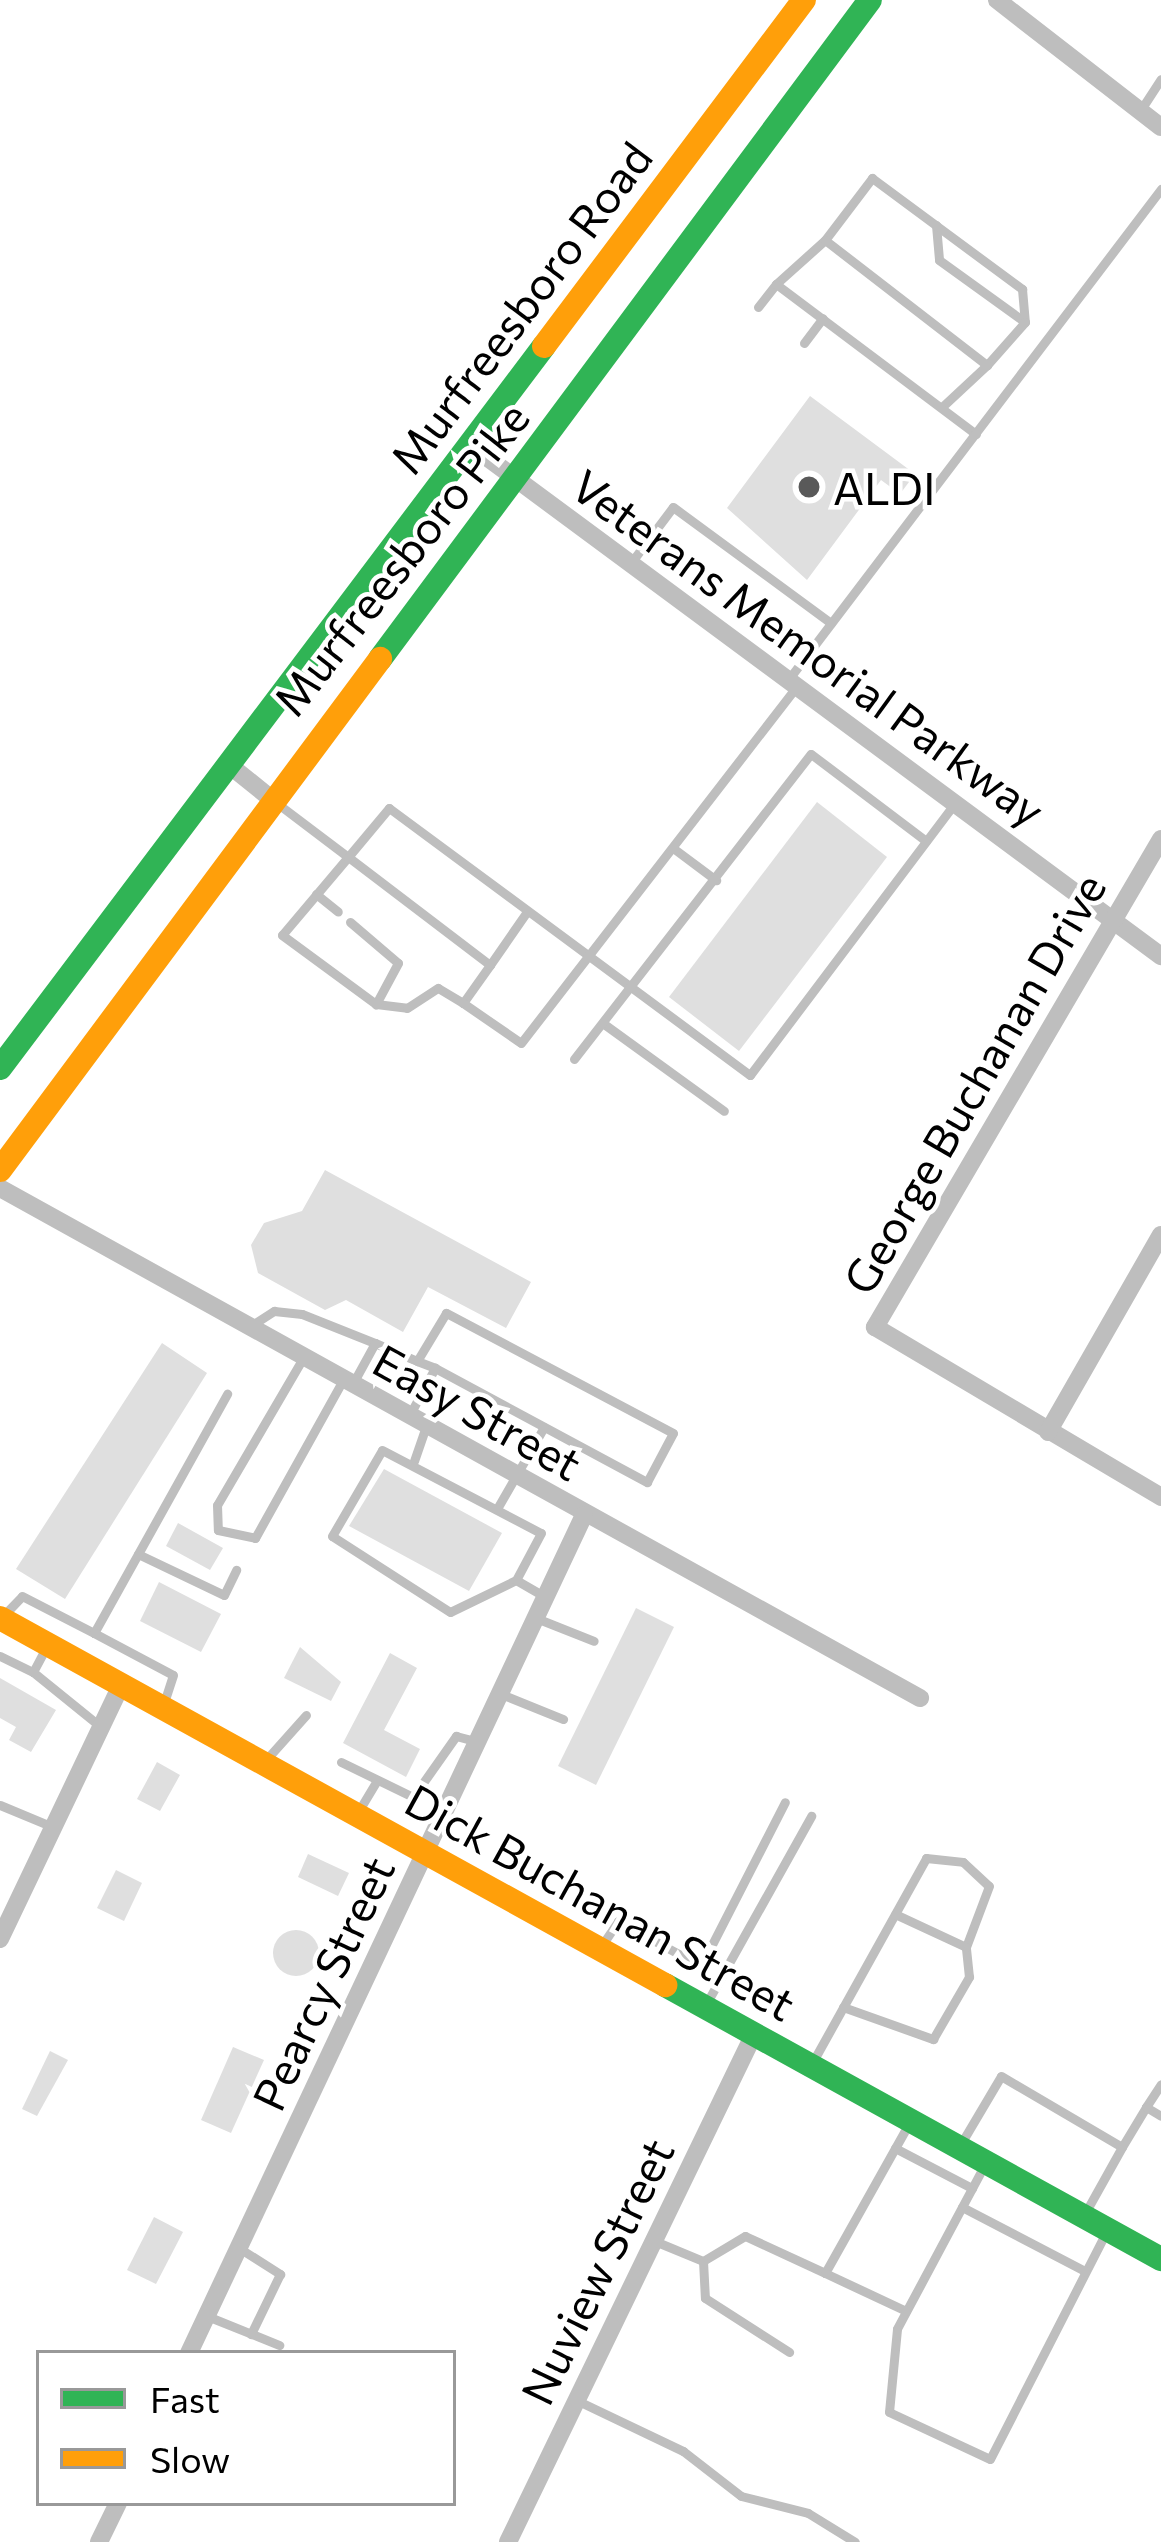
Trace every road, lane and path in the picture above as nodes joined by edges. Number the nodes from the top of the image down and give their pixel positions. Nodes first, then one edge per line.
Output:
1 (804, 0) edge
2 (870, 0) edge
3 (997, 0) edge
4 (1161, 80) edge
5 (1140, 111) junction
6 (1161, 127) edge
7 (1161, 189) edge
8 (937, 225) junction
9 (825, 240) junction
10 (776, 284) junction
11 (758, 307) dead end
12 (823, 318) junction
13 (1025, 322) junction
14 (803, 343) dead end
15 (987, 365) junction
16 (942, 407) junction
17 (976, 434) junction
18 (469, 444) junction
19 (516, 479) junction
20 (630, 563) junction
21 (831, 623) junction
22 (792, 683) junction
23 (228, 764) junction
24 (269, 797) junction
25 (955, 803) junction
26 (1161, 839) edge
27 (926, 842) junction
28 (673, 848) junction
29 (348, 857) junction
30 (716, 880) junction
31 (316, 894) junction
32 (338, 913) dead end
33 (526, 914) junction
34 (1113, 920) junction
35 (350, 922) dead end
36 (1161, 956) edge
37 (589, 957) junction
38 (490, 965) junction
39 (633, 989) junction
40 (463, 1003) junction
41 (376, 1004) junction
42 (604, 1024) junction
43 (574, 1059) dead end
44 (0, 1068) edge
45 (724, 1111) dead end
46 (0, 1170) edge
47 (0, 1188) edge
48 (1161, 1235) edge
49 (249, 1328) junction
50 (375, 1343) junction
51 (303, 1358) junction
52 (417, 1361) junction
53 (434, 1368) junction
54 (348, 1383) junction
55 (227, 1394) dead end
56 (417, 1422) junction
57 (544, 1427) junction
58 (1048, 1432) junction
59 (414, 1461) junction
60 (517, 1478) junction
61 (1161, 1497) edge
62 (498, 1507) junction
63 (584, 1515) junction
64 (138, 1554) junction
65 (236, 1570) dead end
66 (516, 1580) junction
67 (546, 1598) junction
68 (0, 1618) edge
69 (536, 1618) junction
70 (94, 1634) junction
71 (594, 1642) dead end
72 (49, 1644) junction
73 (0, 1656) edge
74 (33, 1672) junction
75 (122, 1683) junction
76 (501, 1694) junction
77 (920, 1698) dead end
78 (163, 1706) junction
79 (306, 1714) dead end
80 (563, 1719) dead end
81 (101, 1727) junction
82 (478, 1742) junction
83 (264, 1762) junction
84 (341, 1762) dead end
85 (377, 1780) junction
86 (785, 1802) dead end
87 (0, 1805) edge
88 (357, 1813) junction
89 (812, 1816) dead end
90 (53, 1827) junction
91 (427, 1852) junction
92 (895, 1914) junction
93 (0, 1940) edge
94 (966, 1947) junction
95 (600, 1948) junction
96 (705, 2006) junction
97 (843, 2007) junction
98 (754, 2034) junction
99 (811, 2066) junction
100 (1161, 2084) edge
101 (1146, 2107) junction
102 (1161, 2116) edge
103 (911, 2120) junction
104 (1122, 2146) junction
105 (958, 2147) junction
106 (895, 2148) junction
107 (986, 2162) junction
108 (972, 2188) junction
109 (962, 2207) junction
110 (1084, 2216) junction
111 (1107, 2229) junction
112 (657, 2242) junction
113 (239, 2248) junction
114 (1161, 2259) edge
115 (703, 2261) junction
116 (1085, 2271) junction
117 (826, 2272) junction
118 (906, 2312) junction
119 (206, 2316) junction
120 (251, 2334) junction
121 (279, 2345) dead end
122 (190, 2350) edge
123 (789, 2352) dead end
124 (574, 2399) junction
125 (117, 2506) edge
126 (99, 2542) edge
127 (508, 2542) edge
128 (855, 2542) edge

1 - 18 main road, Murfreesboro Road
2 - 19 main road, Murfreesboro Pike
3 - 5 street
4 - 5 lane
5 - 6 street
7 - 17 lane
8 - 9 lane
8 - 13 lane
8 - 13 lane
9 - 10 lane
9 - 15 lane
10 - 11 lane
10 - 12 lane
12 - 14 lane
12 - 16 lane
13 - 15 lane
15 - 16 lane
16 - 17 lane
17 - 21 lane
18 - 19 street, Veterans Memorial Parkway
18 - 23 main road, Murfreesboro Road
19 - 20 street, Veterans Memorial Parkway
19 - 24 main road, Murfreesboro Pike
20 - 21 lane
20 - 22 street, Veterans Memorial Parkway
21 - 22 lane
22 - 25 street, Veterans Memorial Parkway
22 - 28 lane
23 - 24 street
23 - 44 main road, Murfreesboro Road
24 - 29 lane
24 - 46 main road, Murfreesboro Pike
25 - 27 lane
25 - 34 street, Veterans Memorial Parkway
26 - 34 street, George Buchanan Drive
27 - 30 lane
27 - 39 lane
28 - 30 lane
28 - 37 lane
29 - 31 lane
29 - 33 lane
29 - 38 lane
30 - 39 lane
31 - 32 lane
31 - 41 lane
33 - 37 lane
33 - 38 lane
34 - 36 street, Veterans Memorial Parkway
34 - 58 street, George Buchanan Drive
35 - 41 lane
37 - 39 lane
37 - 40 lane
38 - 40 lane
39 - 42 lane
40 - 41 lane
42 - 43 lane
42 - 45 lane
47 - 49 street, Easy Street
48 - 58 street
49 - 50 lane
49 - 51 street, Easy Street
50 - 52 lane
50 - 54 lane
51 - 54 street, Easy Street
51 - 54 lane
52 - 53 lane
52 - 57 lane
53 - 56 lane
53 - 57 lane
54 - 56 street, Easy Street
55 - 64 lane
56 - 59 lane
56 - 60 street, Easy Street
57 - 60 lane
58 - 61 street, George Buchanan Drive
59 - 62 lane
59 - 66 lane
60 - 62 lane
60 - 63 street, Easy Street
62 - 66 lane
63 - 67 street, Pearcy Street
63 - 77 street, Easy Street
64 - 65 lane
64 - 70 lane
66 - 67 lane
67 - 69 street, Pearcy Street
68 - 70 lane
68 - 72 main road, Dick Buchanan Street
69 - 71 lane
69 - 76 street, Pearcy Street
70 - 78 lane
72 - 74 lane
72 - 75 main road, Dick Buchanan Street
73 - 74 lane
74 - 81 lane
75 - 78 main road, Dick Buchanan Street
75 - 81 street
76 - 80 lane
76 - 82 street, Pearcy Street
78 - 83 main road, Dick Buchanan Street
79 - 83 lane
81 - 90 street
82 - 85 lane
82 - 91 street, Pearcy Street
83 - 88 main road, Dick Buchanan Street
84 - 85 lane
85 - 88 lane
86 - 95 lane
87 - 90 lane
88 - 91 main road, Dick Buchanan Street
89 - 96 lane
90 - 93 street
91 - 95 main road, Dick Buchanan Street
91 - 113 street, Pearcy Street
92 - 94 lane
92 - 94 lane
92 - 97 lane
94 - 97 lane
95 - 96 main road, Dick Buchanan Street
96 - 98 main road, Dick Buchanan Street
97 - 99 lane
98 - 99 main road, Dick Buchanan Street
98 - 112 street, Nuview Street
99 - 103 main road, Dick Buchanan Street
100 - 101 lane
101 - 102 lane
101 - 104 lane
103 - 105 main road, Dick Buchanan Street
103 - 106 lane
104 - 105 lane
104 - 110 lane
105 - 107 main road, Dick Buchanan Street
106 - 108 lane
106 - 117 lane
107 - 108 lane
107 - 110 main road, Dick Buchanan Street
108 - 109 lane
109 - 116 lane
109 - 118 lane
110 - 111 main road, Dick Buchanan Street
111 - 114 main road, Dick Buchanan Street
111 - 116 lane
112 - 115 lane
112 - 124 street, Nuview Street
113 - 119 street, Pearcy Street
113 - 120 lane
115 - 117 lane
115 - 123 lane
116 - 118 lane
117 - 118 lane
119 - 120 lane
119 - 122 street, Pearcy Street
120 - 121 lane
124 - 127 street, Nuview Street
124 - 128 lane
125 - 126 street

